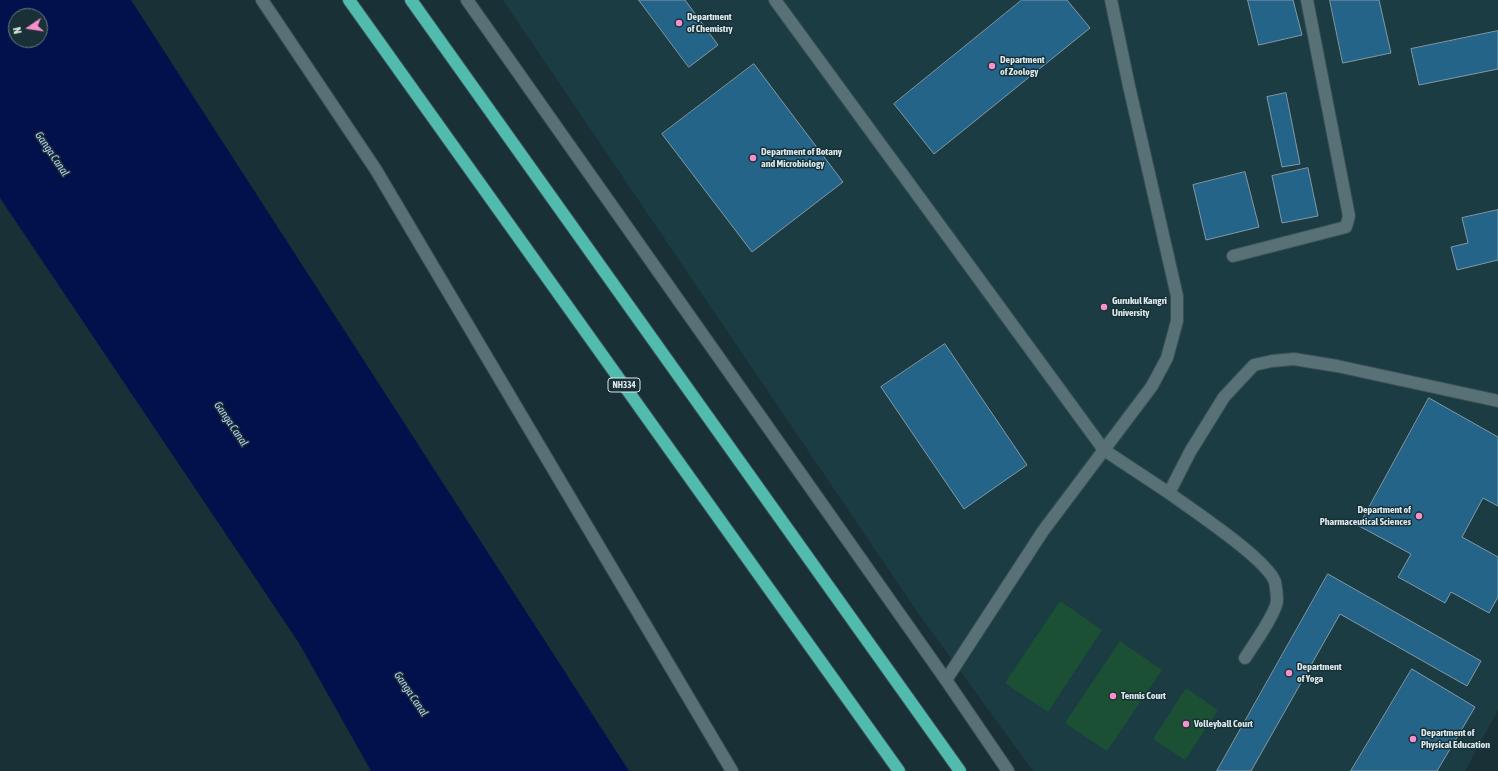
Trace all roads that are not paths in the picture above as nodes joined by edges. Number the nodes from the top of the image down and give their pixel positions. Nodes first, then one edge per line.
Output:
1 (262, 0) edge
2 (348, 0) edge
3 (411, 0) edge
4 (467, 0) edge
5 (775, 0) edge
6 (1111, 0) edge
7 (1307, 0) edge
8 (1233, 256) dead end
9 (1498, 401) edge
10 (1104, 450) junction
11 (1170, 493) junction
12 (1245, 658) dead end
13 (946, 680) junction
14 (732, 771) edge
15 (899, 771) edge
16 (960, 771) edge
17 (1008, 771) edge

1 - 14 street
2 - 15 highway, NH334
3 - 16 highway
4 - 13 street
5 - 10 street
6 - 10 street
7 - 8 street
9 - 11 street
10 - 11 street
10 - 13 street
11 - 12 street
13 - 17 street

